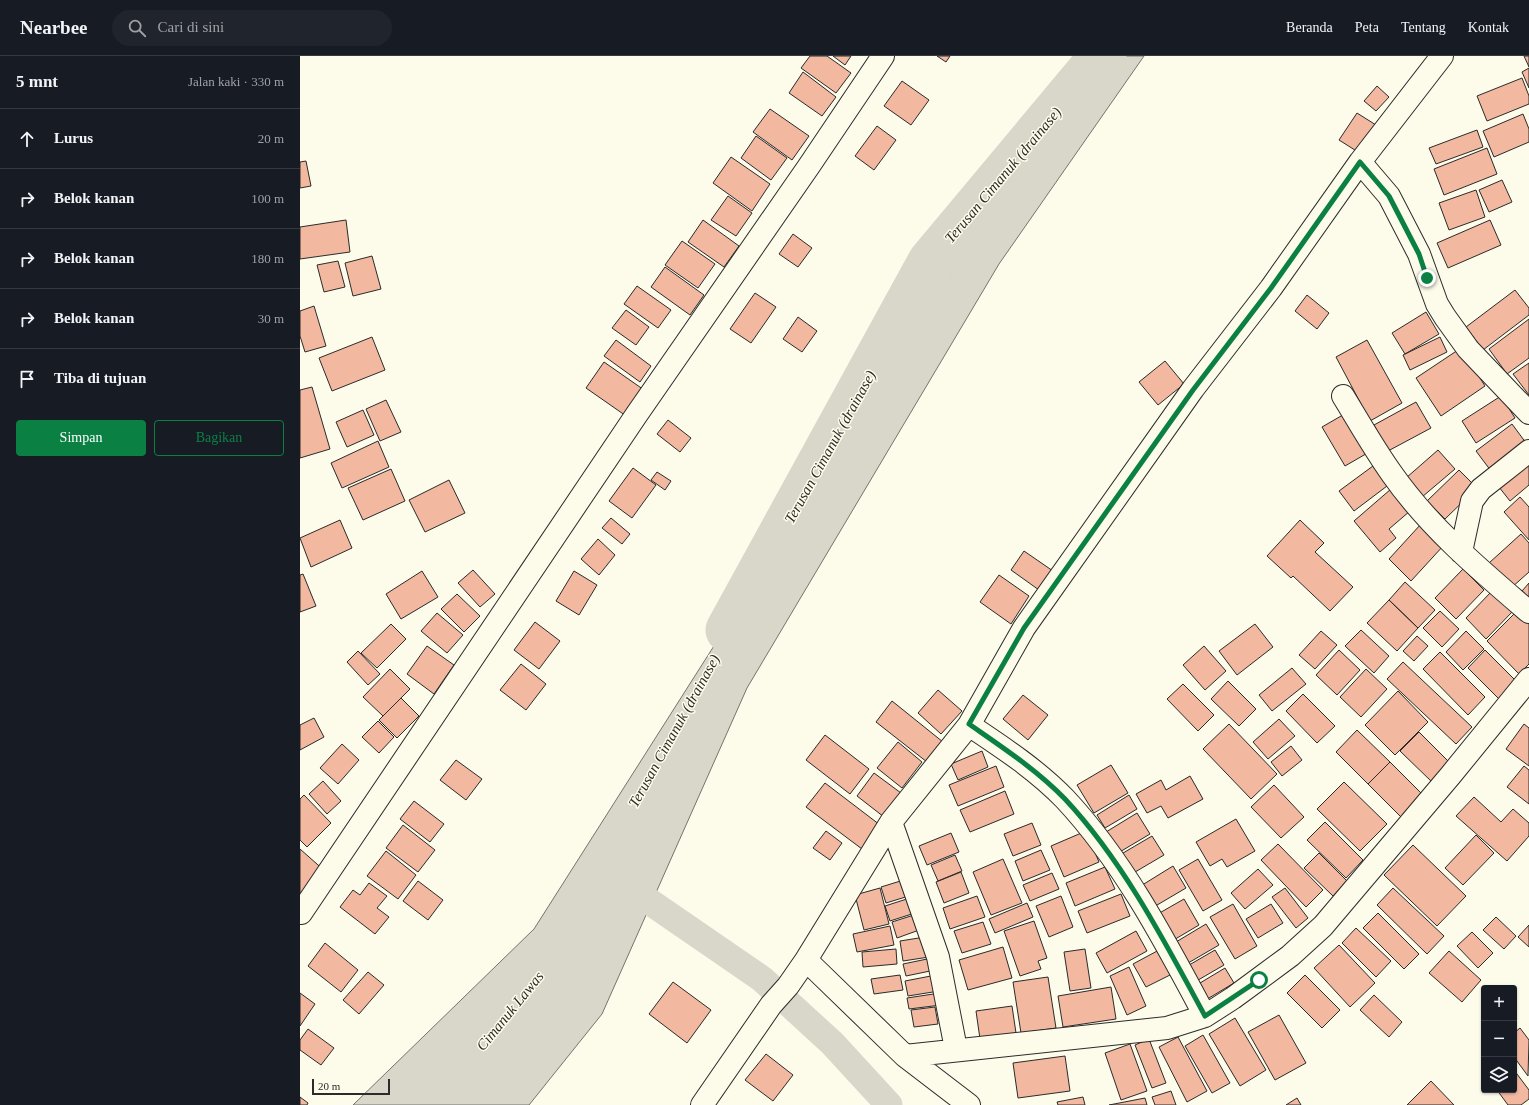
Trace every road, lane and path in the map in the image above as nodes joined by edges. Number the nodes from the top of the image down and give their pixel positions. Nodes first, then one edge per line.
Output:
1 (883, 56) edge
2 (1442, 56) edge
3 (1360, 162) junction
4 (1343, 396) dead end
5 (1529, 413) edge
6 (1529, 451) edge
7 (1462, 552) junction
8 (1529, 612) edge
9 (1529, 679) edge
10 (969, 724) junction
11 (892, 822) junction
12 (300, 913) edge
13 (806, 960) junction
14 (1205, 1016) junction
15 (956, 1049) junction
16 (905, 1056) junction
17 (702, 1105) edge
18 (969, 1105) edge

1 - 12 street
2 - 3 street
3 - 5 street
3 - 10 street
4 - 7 street
6 - 7 street
7 - 8 street
9 - 14 street
10 - 11 street
10 - 14 street
11 - 13 street
11 - 15 street
13 - 16 street
13 - 17 street
14 - 15 street
15 - 16 street
16 - 18 street

